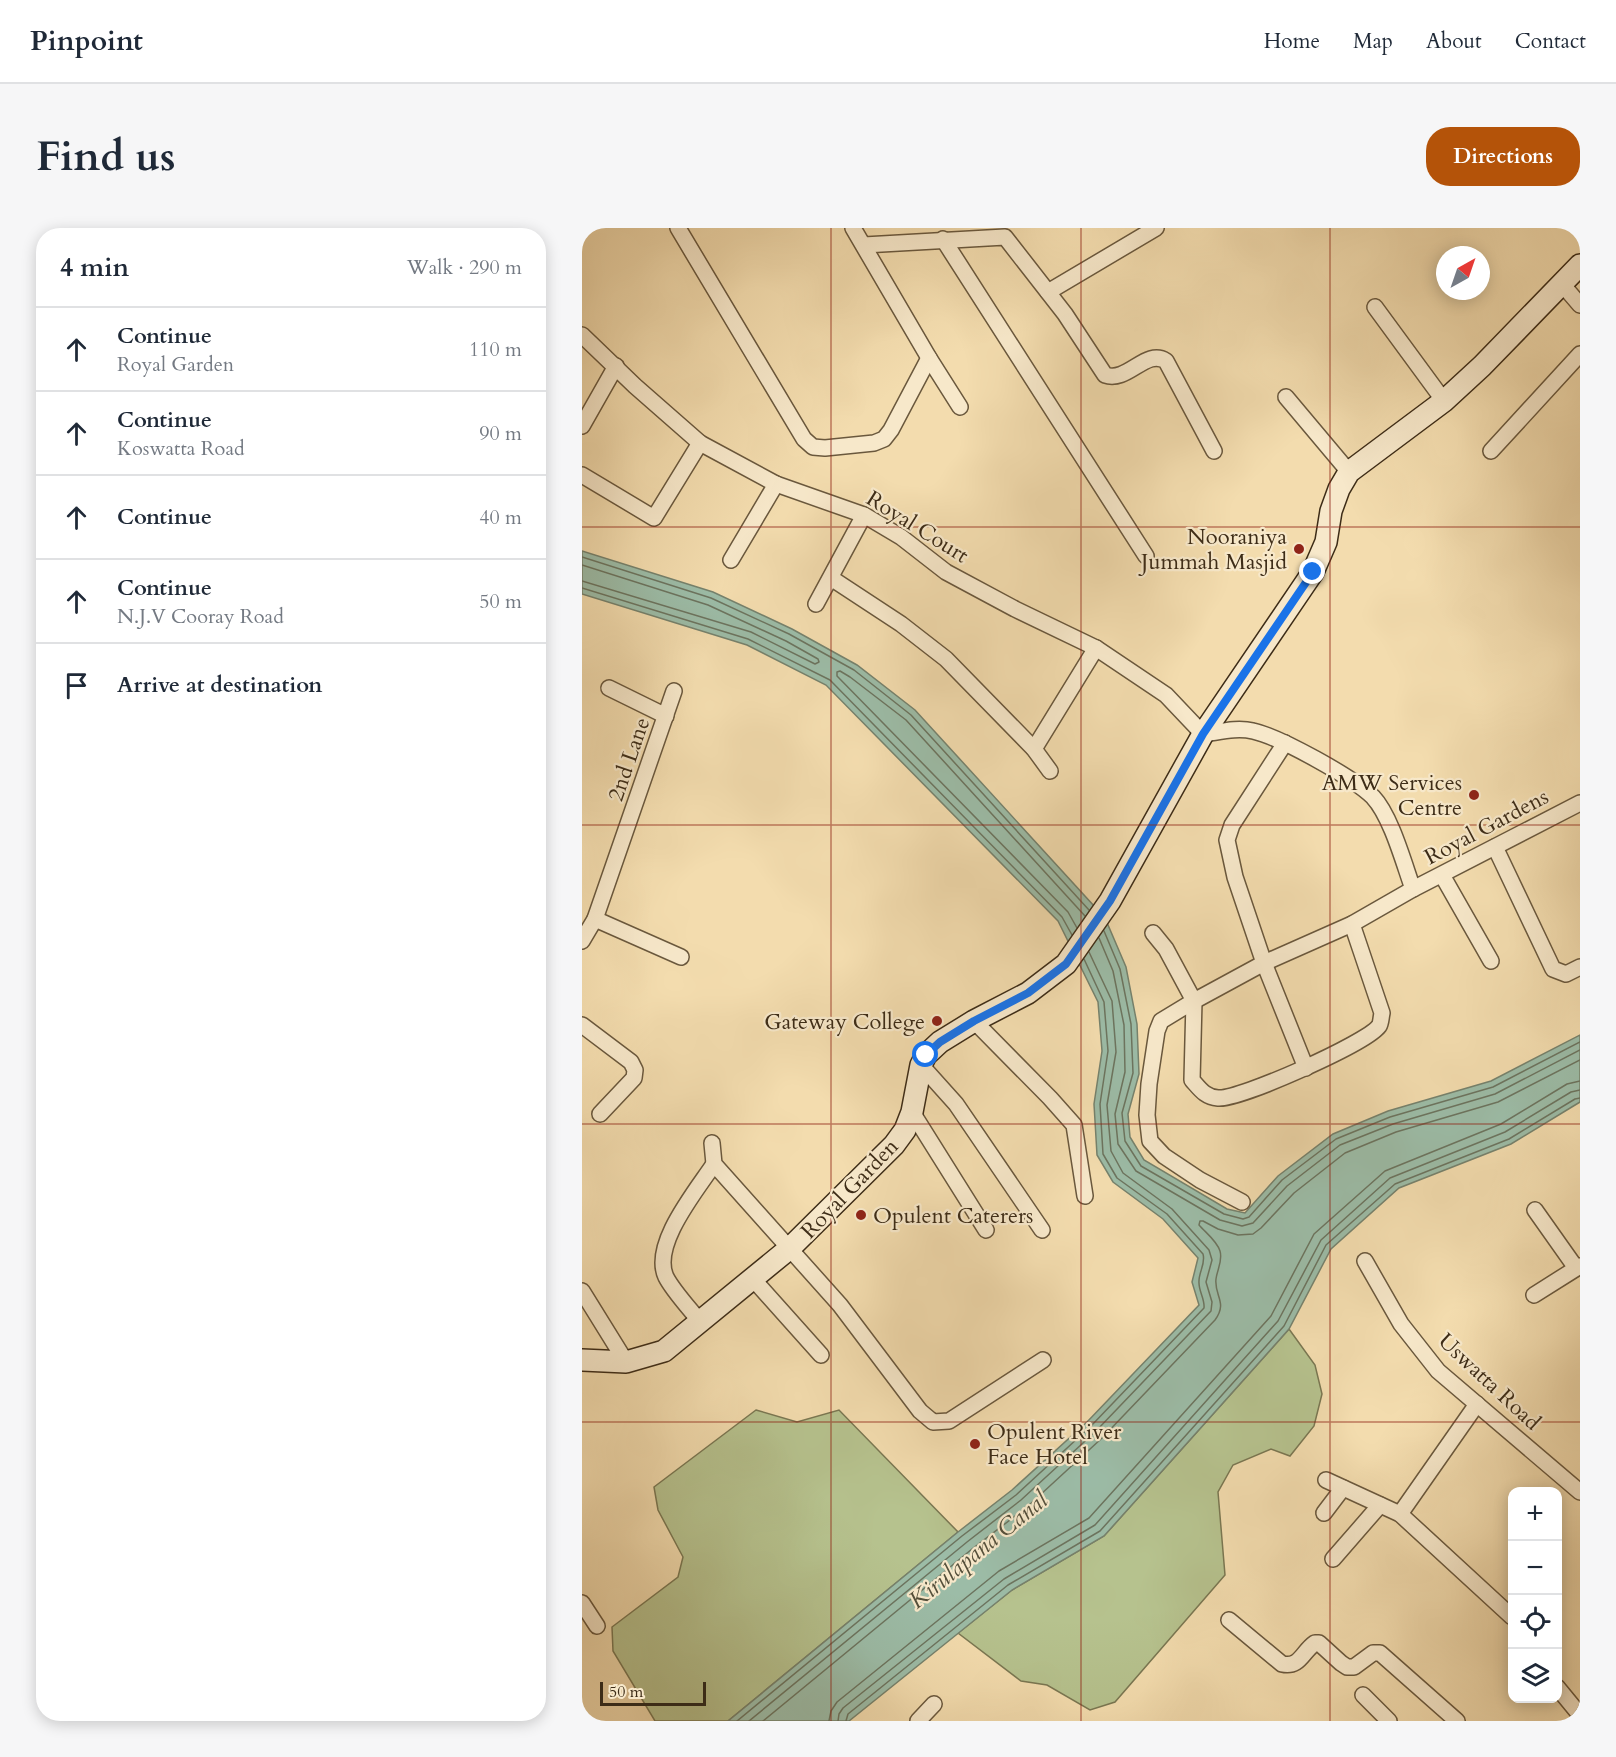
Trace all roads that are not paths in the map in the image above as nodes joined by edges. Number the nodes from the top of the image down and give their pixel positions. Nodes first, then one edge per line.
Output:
1 (678, 228) edge
2 (853, 228) edge
3 (1156, 228) edge
4 (1009, 232) edge
5 (964, 233) edge
6 (943, 239) junction
7 (864, 245) junction
8 (1580, 266) edge
9 (1562, 284) junction
10 (1048, 292) junction
11 (1580, 305) edge
12 (1375, 307) dead end
13 (582, 335) edge
14 (1580, 354) edge
15 (929, 358) junction
16 (616, 366) junction
17 (1286, 397) dead end
18 (1444, 401) junction
19 (960, 406) dead end
20 (582, 426) edge
21 (700, 443) junction
22 (1214, 451) dead end
23 (1491, 451) dead end
24 (1349, 472) junction
25 (582, 476) edge
26 (776, 484) junction
27 (864, 515) junction
28 (1146, 556) dead end
29 (731, 560) dead end
30 (831, 578) junction
31 (816, 604) dead end
32 (1096, 648) junction
33 (609, 688) dead end
34 (674, 691) dead end
35 (666, 716) junction
36 (1203, 734) junction
37 (1285, 743) junction
38 (1034, 750) junction
39 (1050, 771) dead end
40 (1578, 809) edge
41 (1495, 847) junction
42 (1442, 874) junction
43 (1413, 890) junction
44 (595, 919) junction
45 (1352, 924) junction
46 (1153, 933) dead end
47 (582, 941) edge
48 (681, 957) dead end
49 (1491, 961) dead end
50 (1264, 963) junction
51 (1580, 967) edge
52 (1194, 1001) junction
53 (974, 1021) junction
54 (582, 1025) edge
55 (921, 1065) junction
56 (1306, 1068) junction
57 (912, 1112) junction
58 (600, 1114) dead end
59 (712, 1143) dead end
60 (714, 1164) junction
61 (1085, 1196) dead end
62 (1242, 1202) dead end
63 (1535, 1210) dead end
64 (986, 1230) dead end
65 (1042, 1230) dead end
66 (790, 1248) junction
67 (1365, 1261) dead end
68 (1578, 1267) edge
69 (753, 1279) junction
70 (582, 1292) edge
71 (1534, 1295) dead end
72 (701, 1323) junction
73 (821, 1354) dead end
74 (582, 1360) edge
75 (1043, 1360) dead end
76 (626, 1362) junction
77 (1477, 1404) junction
78 (1326, 1480) dead end
79 (1343, 1488) junction
80 (1580, 1492) edge
81 (1380, 1506) junction
82 (1324, 1513) dead end
83 (1400, 1514) junction
84 (1332, 1559) dead end
85 (582, 1603) edge
86 (1508, 1613) edge
87 (1229, 1620) dead end
88 (597, 1626) dead end
89 (1562, 1693) edge
90 (1363, 1695) dead end
91 (934, 1704) dead end
92 (1580, 1715) edge
93 (918, 1721) edge
94 (1389, 1721) edge
95 (1457, 1721) edge

1 - 15 street
2 - 7 street
3 - 10 street
4 - 5 street
4 - 10 street
5 - 6 street
6 - 7 street
6 - 28 street
7 - 15 street
8 - 9 street
9 - 11 street
9 - 18 street
10 - 22 street
12 - 18 street
13 - 16 street, Royal Court
14 - 23 street
15 - 19 street
16 - 20 street
16 - 21 street, Royal Court
17 - 24 street
18 - 24 street
21 - 25 street
21 - 26 street, Royal Court
24 - 36 street, Royal Garden
26 - 27 street, Royal Court
26 - 29 street
27 - 30 street
27 - 32 street, Royal Court
30 - 31 street
30 - 38 street
32 - 36 street, Royal Court
32 - 38 street
33 - 35 street
34 - 35 street, 2nd Lane
35 - 44 street, 2nd Lane
36 - 37 street
36 - 53 street, Royal Garden
37 - 43 street
37 - 50 street
38 - 39 street
40 - 41 street, Royal Gardens
41 - 42 street, Royal Gardens
41 - 51 street
42 - 43 street, Royal Gardens
42 - 49 street
43 - 45 street, Royal Gardens
44 - 47 street, 2nd Lane
44 - 48 street
45 - 50 street, Royal Gardens
45 - 56 street
46 - 52 street
50 - 52 street, Royal Gardens
50 - 56 street
52 - 56 street
52 - 62 street, Royal Gardens
53 - 55 street, Royal Garden
53 - 61 street
54 - 58 street
55 - 57 street, Royal Garden
55 - 65 street
57 - 64 street
57 - 66 street, Royal Garden
59 - 60 street
60 - 66 street
60 - 72 street
63 - 68 street
66 - 69 street, Royal Garden
66 - 75 street
67 - 77 street, Uswatta Road
68 - 71 street
69 - 72 street, Royal Garden
69 - 73 street
70 - 76 street
72 - 76 street, Royal Garden
74 - 76 street, Royal Garden
77 - 80 street, Uswatta Road
77 - 83 street
78 - 79 street
79 - 81 street
79 - 82 street
81 - 83 street
81 - 84 street
83 - 86 street
85 - 88 street
87 - 95 street
89 - 92 street
90 - 94 street
91 - 93 street

